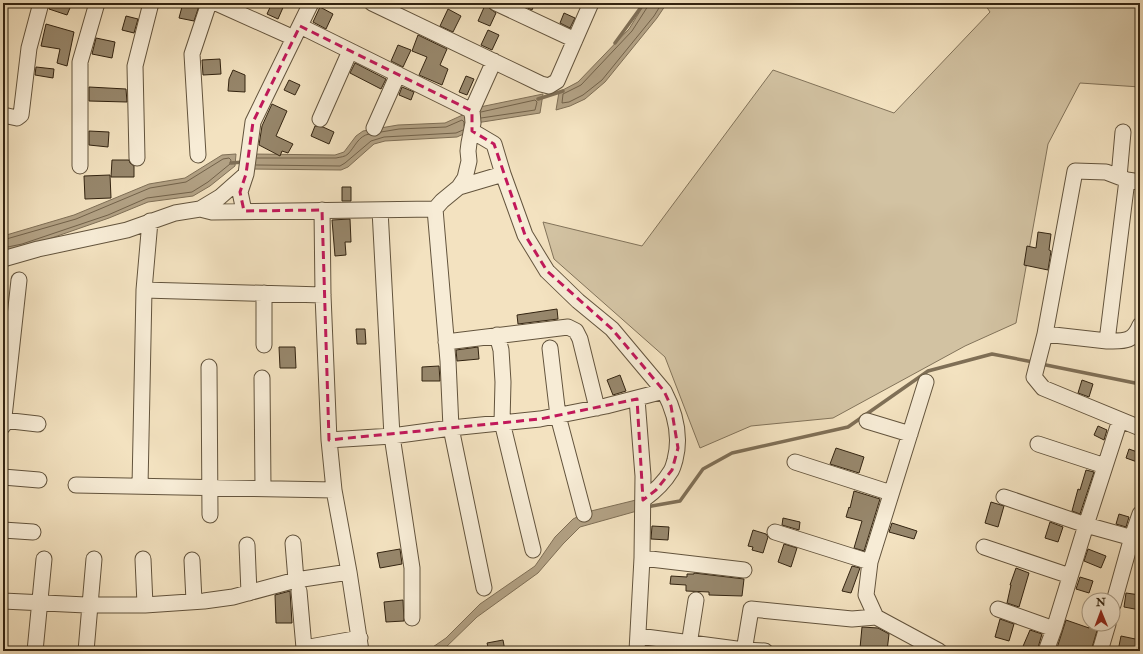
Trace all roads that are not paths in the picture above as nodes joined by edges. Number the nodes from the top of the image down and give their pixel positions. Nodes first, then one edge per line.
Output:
1 (41, 3) edge
2 (98, 3) edge
3 (151, 3) edge
4 (209, 3) edge
5 (216, 3) edge
6 (311, 3) edge
7 (372, 3) edge
8 (496, 3) edge
9 (591, 3) edge
10 (297, 32) junction
11 (575, 40) junction
12 (350, 51) junction
13 (494, 61) junction
14 (398, 74) junction
15 (3, 115) edge
16 (320, 119) dead end
17 (472, 120) junction
18 (374, 128) dead end
19 (1123, 132) dead end
20 (198, 155) dead end
21 (137, 158) dead end
22 (80, 166) dead end
23 (246, 174) junction
24 (504, 174) junction
25 (1129, 180) edge
26 (459, 187) junction
27 (200, 209) junction
28 (435, 209) junction
29 (322, 210) junction
30 (380, 210) junction
31 (244, 211) junction
32 (150, 221) junction
33 (3, 259) edge
34 (19, 280) dead end
35 (144, 290) junction
36 (264, 293) junction
37 (323, 295) junction
38 (1140, 325) edge
39 (497, 335) junction
40 (1043, 341) junction
41 (1107, 341) junction
42 (446, 342) junction
43 (264, 345) dead end
44 (550, 348) dead end
45 (209, 367) dead end
46 (262, 378) dead end
47 (926, 382) dead end
48 (664, 391) junction
49 (637, 399) junction
50 (596, 408) junction
51 (558, 416) junction
52 (1120, 420) junction
53 (867, 421) dead end
54 (3, 422) edge
55 (502, 422) junction
56 (38, 424) dead end
57 (451, 428) junction
58 (1140, 428) edge
59 (910, 434) junction
60 (392, 436) junction
61 (329, 440) junction
62 (1038, 444) dead end
63 (795, 462) dead end
64 (1105, 466) junction
65 (3, 477) edge
66 (39, 480) dead end
67 (76, 485) dead end
68 (140, 486) junction
69 (210, 488) junction
70 (263, 488) junction
71 (334, 490) junction
72 (892, 493) junction
73 (1004, 496) dead end
74 (643, 508) junction
75 (584, 514) dead end
76 (1140, 514) edge
77 (210, 515) dead end
78 (1086, 525) junction
79 (3, 530) edge
80 (34, 532) dead end
81 (775, 532) dead end
82 (1136, 538) edge
83 (293, 543) dead end
84 (246, 545) dead end
85 (984, 547) dead end
86 (533, 550) dead end
87 (642, 558) junction
88 (44, 559) dead end
89 (94, 559) dead end
90 (143, 559) dead end
91 (192, 560) dead end
92 (870, 562) junction
93 (744, 570) dead end
94 (349, 572) junction
95 (1070, 576) junction
96 (298, 586) junction
97 (484, 588) dead end
98 (1117, 592) edge
99 (249, 593) junction
100 (696, 600) dead end
101 (3, 601) edge
102 (194, 601) junction
103 (40, 603) junction
104 (90, 605) junction
105 (145, 605) junction
106 (998, 609) dead end
107 (876, 617) junction
108 (412, 618) dead end
109 (1054, 629) junction
110 (1106, 632) edge
111 (637, 644) edge
112 (361, 645) edge
113 (689, 647) edge
114 (304, 650) edge
115 (744, 650) edge
116 (35, 651) edge
117 (86, 651) edge
118 (765, 651) edge
119 (939, 651) edge
120 (1046, 651) edge
121 (1100, 651) edge

1 - 15 street
2 - 22 street
3 - 21 street
4 - 20 street
5 - 10 street
6 - 10 street
7 - 13 street
8 - 11 street
9 - 11 street
10 - 12 street
10 - 23 street
11 - 13 street
12 - 14 street
12 - 16 street
13 - 17 street
14 - 17 street
14 - 18 street
17 - 24 street
17 - 26 street
19 - 25 street
23 - 27 street
23 - 31 street
24 - 26 street
24 - 48 street
25 - 40 street
25 - 41 street
26 - 28 street
27 - 31 street
27 - 32 street
28 - 30 street
28 - 42 street
29 - 30 street
29 - 31 street
29 - 37 street
30 - 60 street
32 - 33 street
32 - 35 street
34 - 54 street
35 - 36 street
35 - 68 street
36 - 37 street
36 - 43 street
37 - 61 street
38 - 41 street
39 - 42 street
39 - 50 street
39 - 55 street
40 - 41 street
40 - 52 street
42 - 57 street
44 - 51 street
45 - 69 street
46 - 70 street
47 - 59 street
48 - 49 street
48 - 74 street
49 - 50 street
49 - 74 street
50 - 51 street
51 - 55 street
51 - 75 street
52 - 58 street
52 - 64 street
53 - 59 street
54 - 56 street
55 - 57 street
55 - 86 street
57 - 60 street
57 - 97 street
59 - 72 street
60 - 61 street
60 - 108 street
61 - 71 street
62 - 64 street
63 - 72 street
64 - 78 street
65 - 66 street
67 - 68 street
68 - 69 street
69 - 70 street
69 - 77 street
70 - 71 street
71 - 94 street
72 - 92 street
73 - 78 street
74 - 87 street
76 - 82 street
78 - 82 street
78 - 95 street
79 - 80 street
81 - 92 street
82 - 98 street
83 - 96 street
84 - 99 street
85 - 95 street
87 - 93 street
87 - 111 street
88 - 103 street
89 - 104 street
90 - 105 street
91 - 102 street
92 - 107 street
94 - 96 street
94 - 112 street
95 - 109 street
96 - 99 street
96 - 114 street
99 - 102 street
100 - 113 street
101 - 103 street
102 - 105 street
103 - 104 street
103 - 116 street
104 - 105 street
104 - 117 street
106 - 109 street
107 - 115 street
107 - 119 street
109 - 120 street
110 - 121 street
111 - 113 street
112 - 114 street
113 - 115 street
115 - 118 street

